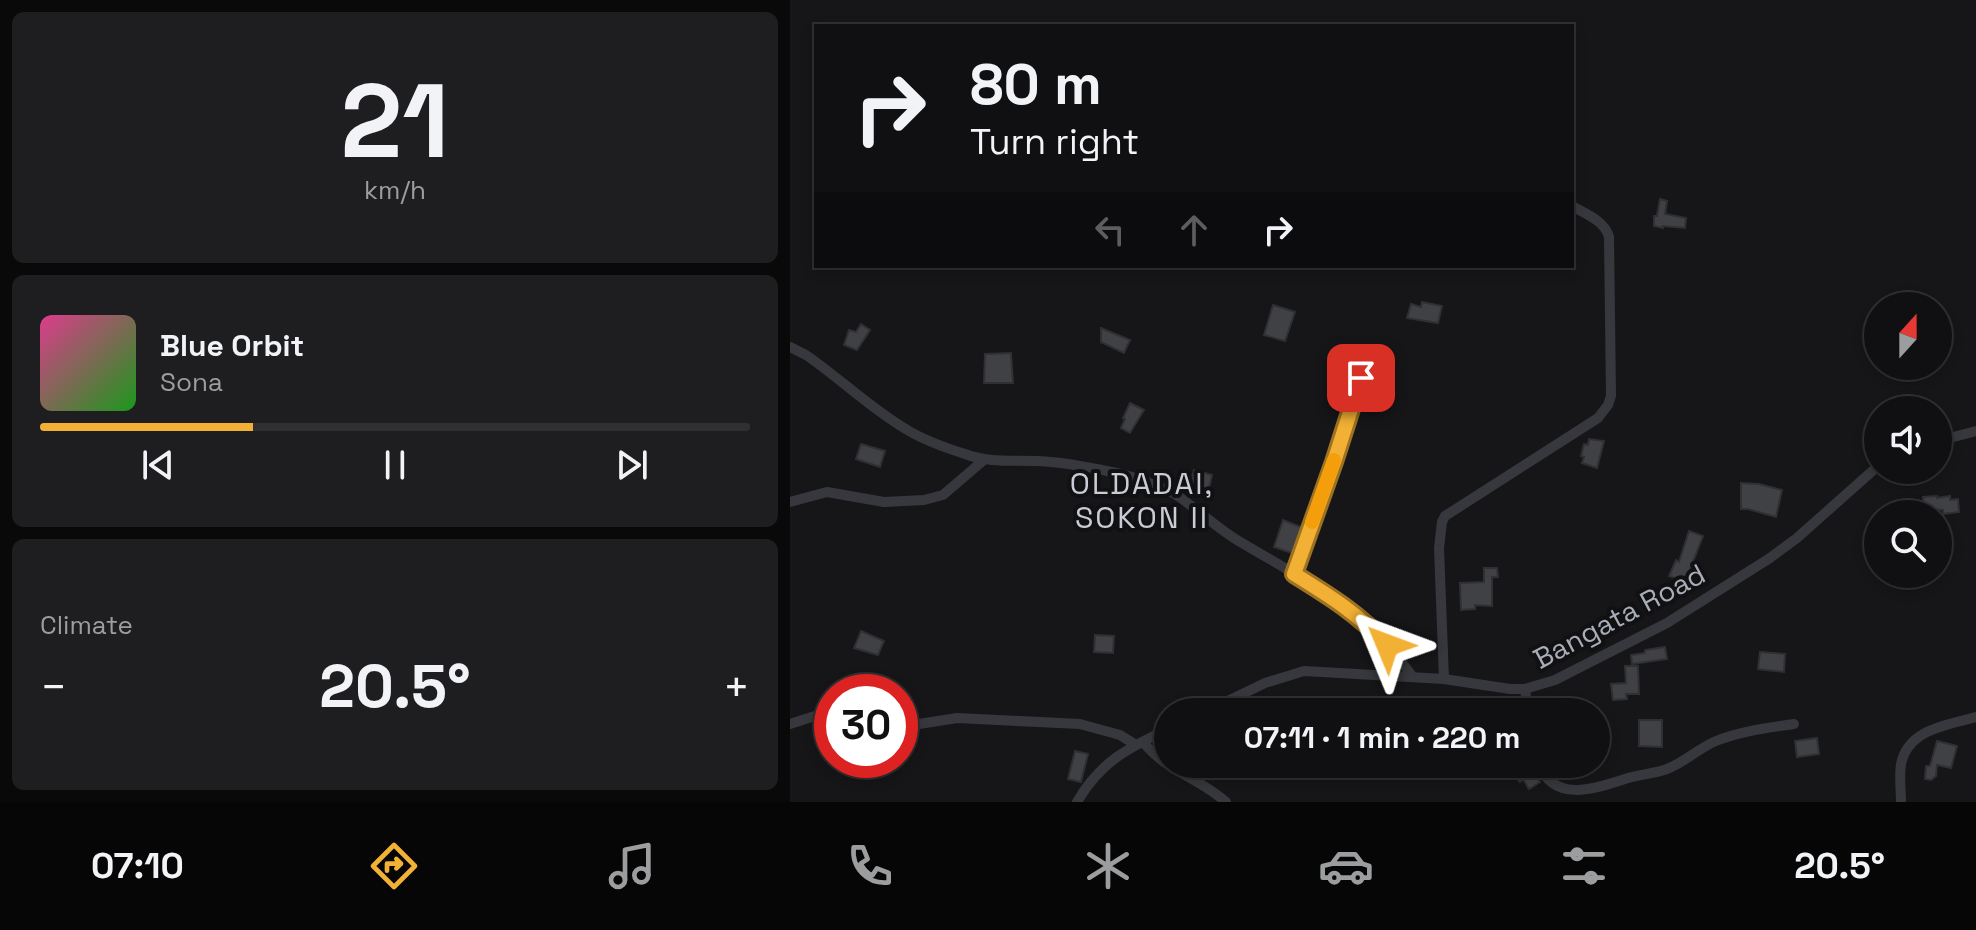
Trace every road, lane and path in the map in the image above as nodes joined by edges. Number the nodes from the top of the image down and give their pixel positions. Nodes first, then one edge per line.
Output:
1 (1574, 207) edge
2 (790, 347) edge
3 (1371, 350) dead end
4 (1976, 431) edge
5 (1952, 437) edge
6 (985, 459) junction
7 (1864, 478) edge
8 (790, 502) edge
9 (1294, 574) junction
10 (1412, 676) junction
11 (1444, 679) junction
12 (1525, 689) junction
13 (1234, 698) edge
14 (1526, 698) edge
15 (814, 716) edge
16 (1976, 717) edge
17 (790, 724) edge
18 (918, 724) edge
19 (1794, 724) dead end
20 (1154, 736) edge
21 (1140, 744) junction
22 (1546, 778) edge
23 (1077, 802) edge
24 (1226, 802) edge
25 (1901, 802) edge

1 - 11 street
2 - 6 street
3 - 9 street
4 - 5 street
6 - 8 street
6 - 9 street
7 - 12 street, Bangata Road
9 - 10 street
10 - 11 street, Bangata Road
10 - 13 street, Bangata Road
11 - 12 street, Bangata Road
12 - 14 street
15 - 17 street
16 - 25 street
18 - 21 street
19 - 22 street
20 - 21 street
21 - 23 street
21 - 24 street

